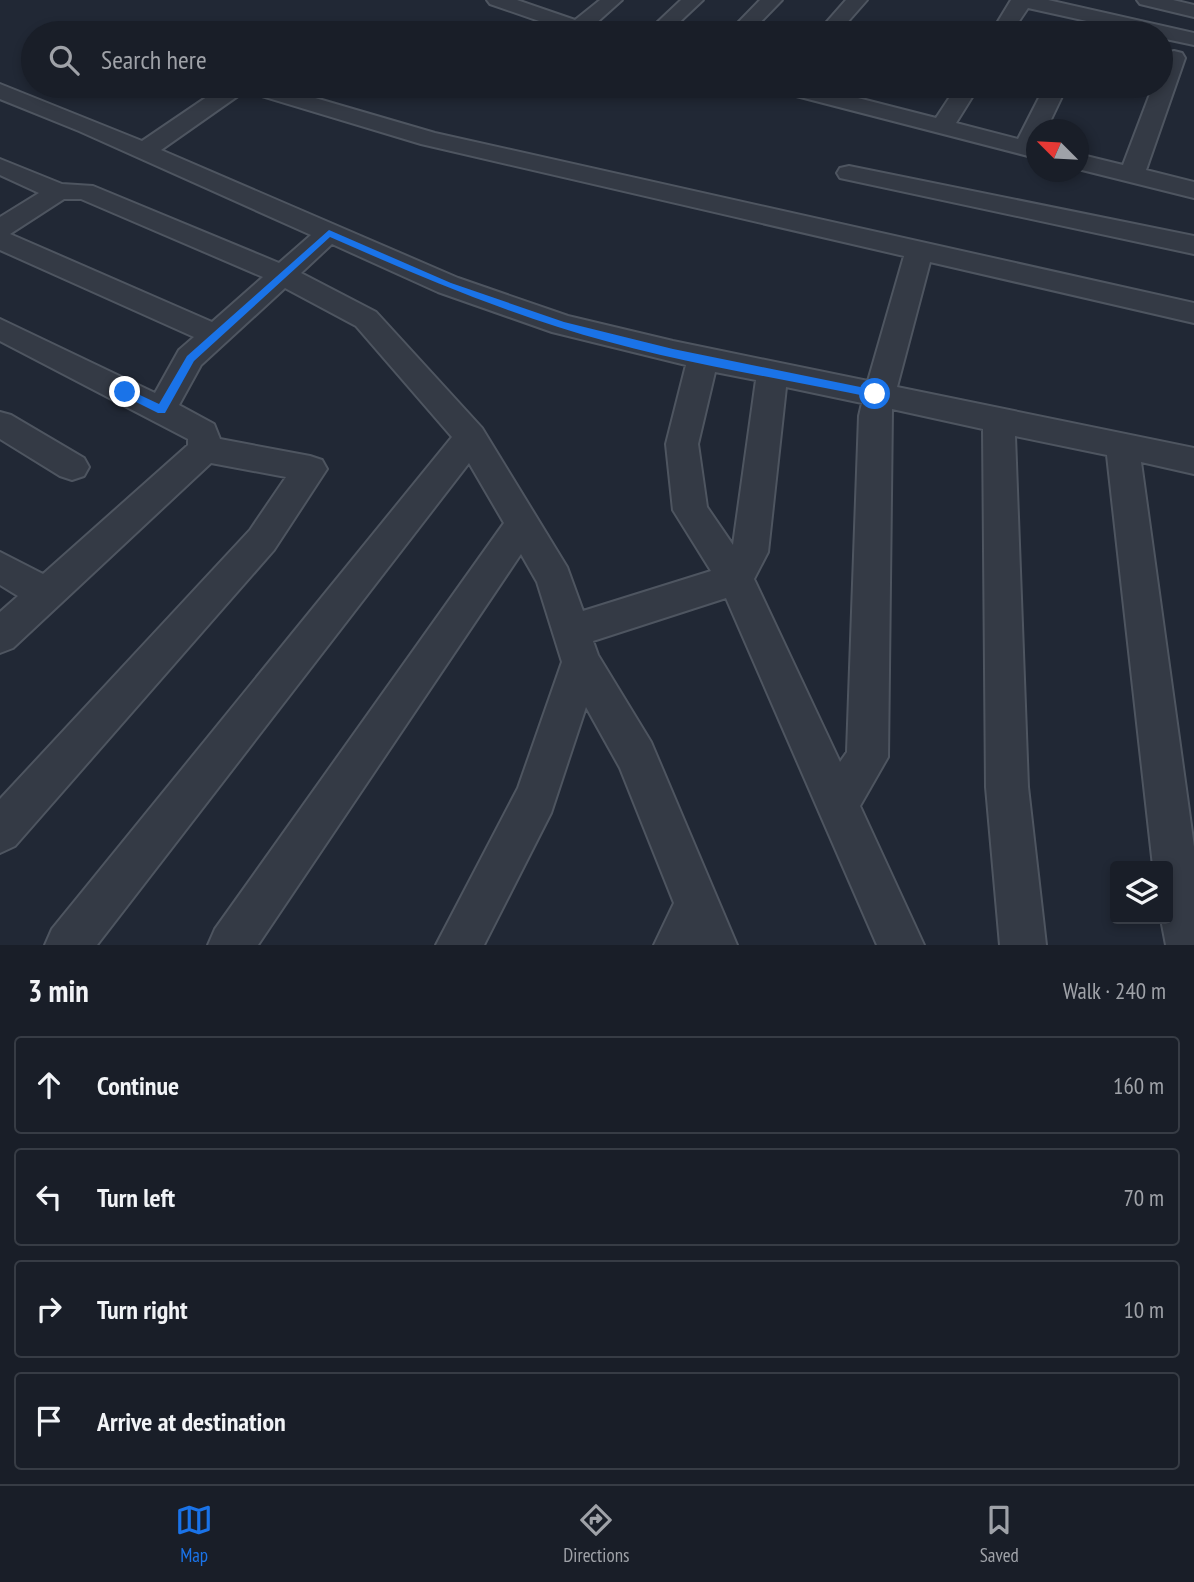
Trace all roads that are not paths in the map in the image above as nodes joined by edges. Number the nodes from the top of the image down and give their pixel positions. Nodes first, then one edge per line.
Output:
1 (612, 0) edge
2 (693, 0) edge
3 (772, 0) edge
4 (857, 0) edge
5 (1022, 0) edge
6 (1147, 0) edge
7 (513, 2) edge
8 (1194, 11) edge
9 (1091, 17) edge
10 (561, 21) edge
11 (594, 21) edge
12 (669, 21) edge
13 (750, 21) edge
14 (838, 21) edge
15 (1009, 21) edge
16 (1110, 21) edge
17 (1173, 35) edge
18 (1194, 39) edge
19 (0, 91) edge
20 (220, 98) edge
21 (291, 98) edge
22 (830, 98) edge
23 (960, 98) edge
24 (1051, 98) edge
25 (1160, 98) edge
26 (1043, 119) edge
27 (941, 128) junction
28 (1026, 149) edge
29 (143, 151) junction
30 (1089, 163) edge
31 (0, 166) edge
32 (849, 173) dead end
33 (1132, 174) junction
34 (1194, 190) edge
35 (58, 192) junction
36 (0, 229) edge
37 (329, 233) junction
38 (0, 240) edge
39 (1194, 246) edge
40 (920, 249) junction
41 (282, 275) junction
42 (1194, 313) edge
43 (0, 329) edge
44 (216, 335) junction
45 (703, 359) junction
46 (772, 373) junction
47 (875, 394) junction
48 (162, 410) junction
49 (999, 420) junction
50 (0, 424) edge
51 (471, 437) junction
52 (1122, 445) junction
53 (205, 449) junction
54 (1194, 461) edge
55 (72, 467) dead end
56 (523, 523) junction
57 (0, 567) edge
58 (736, 579) junction
59 (46, 594) junction
60 (0, 636) edge
61 (576, 647) junction
62 (836, 806) junction
63 (0, 831) edge
64 (698, 903) junction
65 (68, 945) edge
66 (231, 945) edge
67 (458, 945) edge
68 (677, 945) edge
69 (714, 945) edge
70 (901, 945) edge
71 (1023, 945) edge
72 (1189, 945) edge

1 - 11 street
2 - 12 street
3 - 13 street
4 - 14 street
5 - 9 street
5 - 15 street
6 - 8 street
7 - 10 street
9 - 16 street
17 - 18 street
19 - 29 street
20 - 29 street
21 - 40 street
22 - 27 street
23 - 27 street
24 - 26 street
25 - 33 street
27 - 28 street
29 - 37 street
30 - 33 street
31 - 35 street
32 - 39 street
33 - 34 street
35 - 36 street
35 - 41 street
37 - 41 street
37 - 45 street
38 - 44 street
40 - 42 street
40 - 47 street
41 - 44 street
41 - 51 street
43 - 48 street
44 - 48 street
45 - 46 street
45 - 58 street
46 - 47 street
46 - 58 street
47 - 49 street
47 - 62 street
48 - 53 street
49 - 52 street
49 - 71 street
50 - 55 street
51 - 56 street
51 - 65 street
52 - 54 street
52 - 72 street
53 - 59 street
53 - 63 street
56 - 61 street
56 - 66 street
57 - 59 street
58 - 61 street
58 - 62 street
59 - 60 street
61 - 64 street
61 - 67 street
62 - 70 street
64 - 68 street
64 - 69 street

